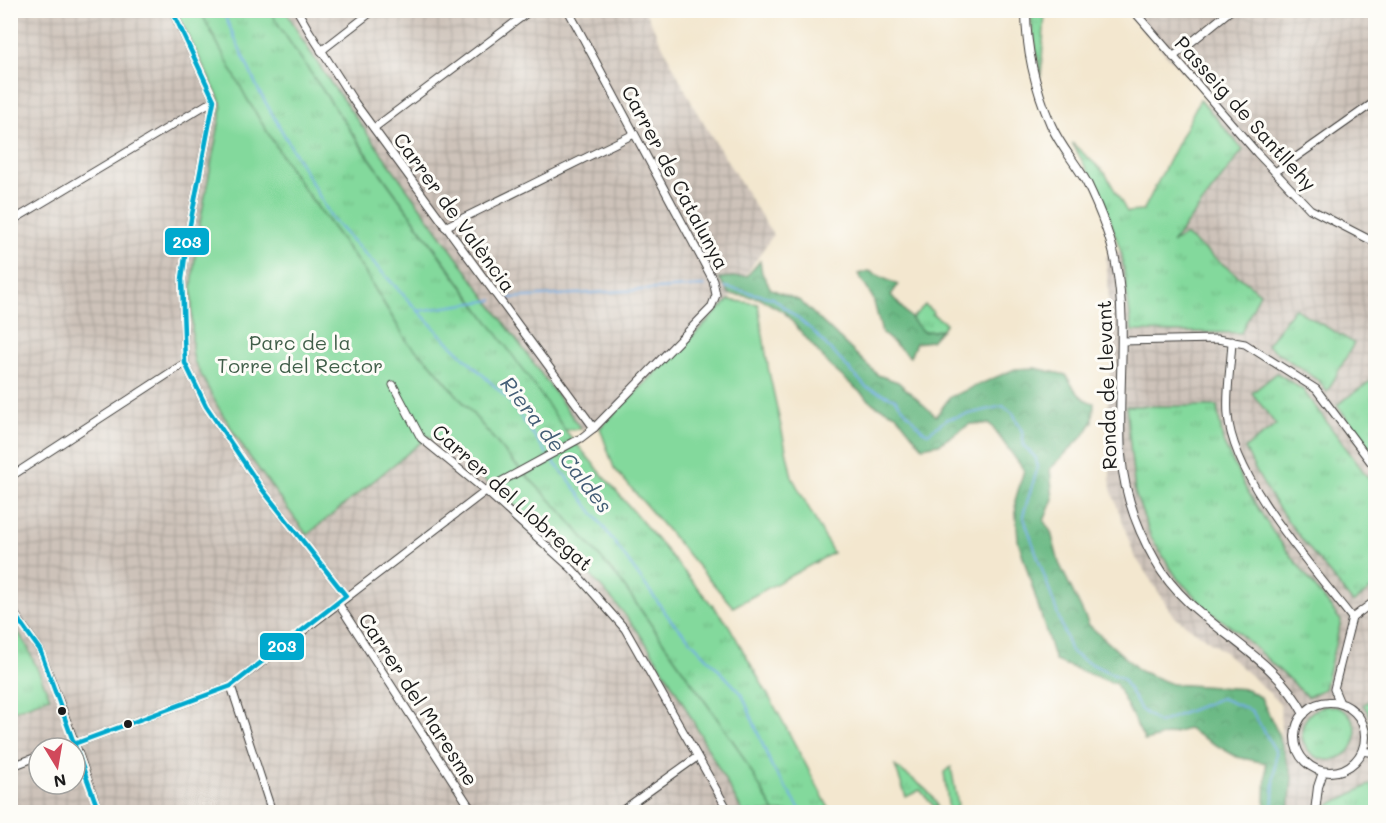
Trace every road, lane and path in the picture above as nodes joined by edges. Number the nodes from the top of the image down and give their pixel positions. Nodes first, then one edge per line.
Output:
1 (172, 10) edge
2 (297, 10) edge
3 (374, 10) edge
4 (531, 10) edge
5 (568, 10) edge
6 (1026, 10) edge
7 (1134, 10) edge
8 (1231, 10) edge
9 (321, 51) junction
10 (1173, 57) junction
11 (214, 100) junction
12 (1376, 101) edge
13 (374, 128) junction
14 (634, 134) junction
15 (1275, 172) junction
16 (10, 222) edge
17 (445, 227) junction
18 (1376, 243) edge
19 (1122, 341) junction
20 (1232, 341) junction
21 (185, 363) junction
22 (393, 385) dead end
23 (594, 428) junction
24 (1376, 469) edge
25 (10, 477) edge
26 (486, 491) junction
27 (346, 596) junction
28 (1376, 600) edge
29 (338, 603) junction
30 (10, 607) edge
31 (1352, 618) junction
32 (231, 686) junction
33 (1340, 704) junction
34 (1304, 714) junction
35 (72, 736) edge
36 (87, 739) edge
37 (1362, 751) junction
38 (1376, 753) edge
39 (697, 758) junction
40 (27, 761) edge
41 (10, 767) edge
42 (1323, 772) junction
43 (87, 778) edge
44 (99, 813) edge
45 (272, 813) edge
46 (473, 813) edge
47 (620, 813) edge
48 (729, 813) edge
49 (1315, 813) edge

1 - 11 street
2 - 9 street, Carrer de València
3 - 9 street
4 - 13 street
5 - 14 street, Carrer de Catalunya
6 - 19 main road, Ronda de Llevant
7 - 10 street, Passeig de Santllehy
8 - 10 street
9 - 13 street, Carrer de València
10 - 15 street, Passeig de Santllehy
11 - 16 street
11 - 21 street
12 - 15 street
13 - 17 street, Carrer de València
14 - 17 street
14 - 23 street, Carrer de Catalunya
15 - 18 street, Passeig de Santllehy
17 - 23 street, Carrer de València
19 - 20 street
19 - 34 main road, Ronda de Llevant
20 - 24 street
20 - 31 street
21 - 25 street
21 - 27 street
22 - 26 street, Carrer del Llobregat
23 - 26 street, Carrer de Catalunya
26 - 27 street, Carrer de Catalunya
26 - 39 street, Carrer del Llobregat
27 - 29 street, Carrer de Catalunya
28 - 31 street
29 - 32 street, Carrer de Catalunya
29 - 46 street, Carrer del Maresme
30 - 35 street
31 - 33 street
32 - 36 street, Carrer de Catalunya
32 - 45 street
33 - 34 main road
33 - 37 main road
34 - 42 main road
37 - 38 street
37 - 42 main road
39 - 47 street
39 - 48 street, Carrer del Llobregat
40 - 41 street
42 - 49 main road
43 - 44 street

